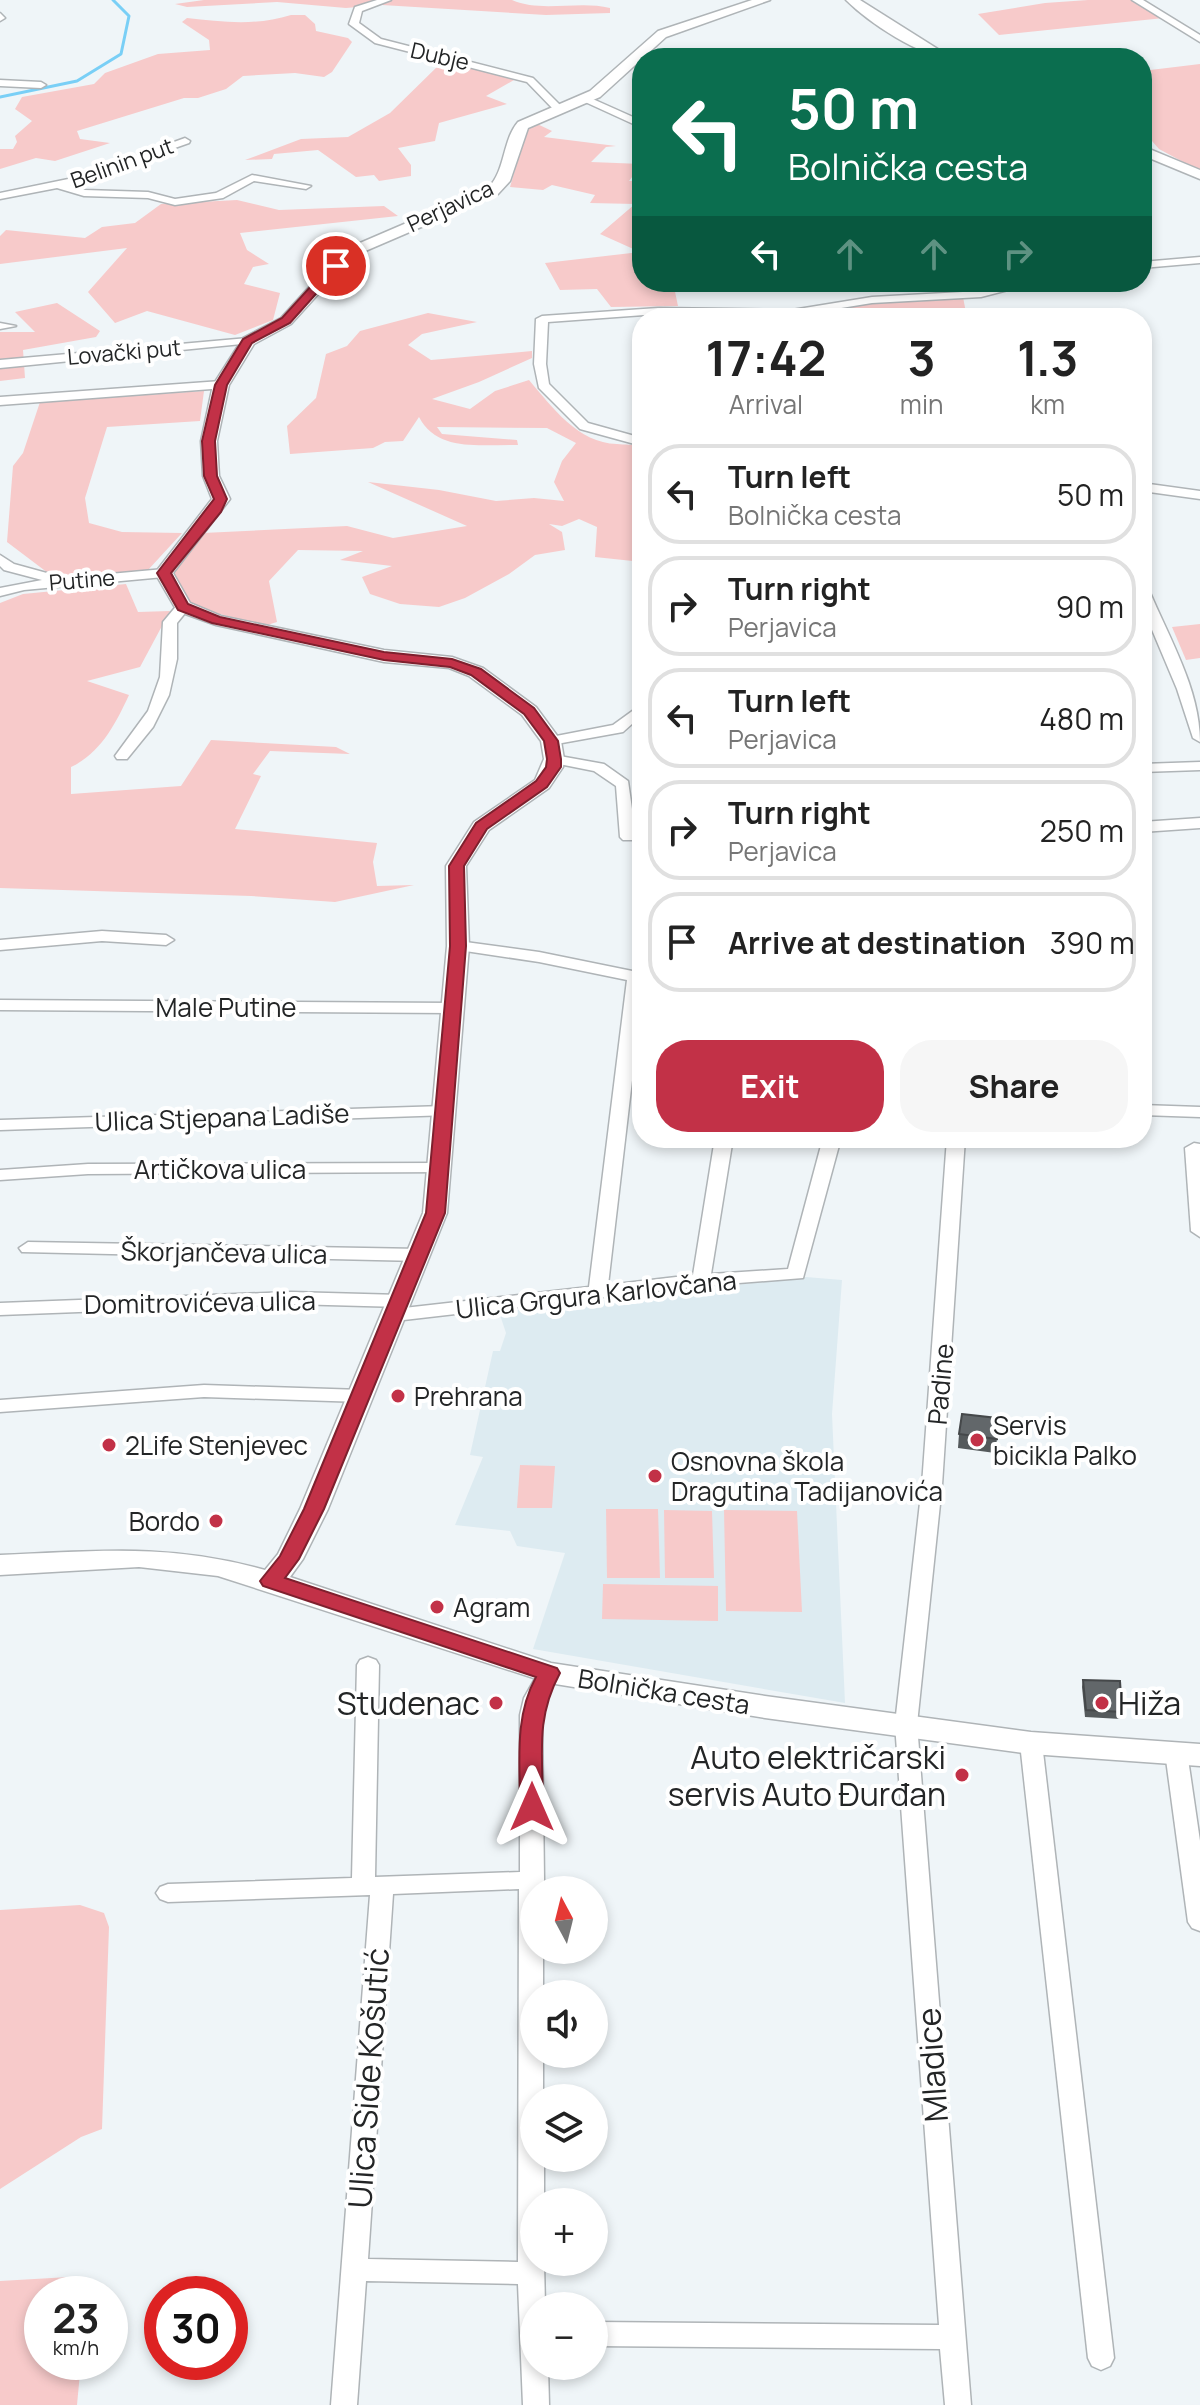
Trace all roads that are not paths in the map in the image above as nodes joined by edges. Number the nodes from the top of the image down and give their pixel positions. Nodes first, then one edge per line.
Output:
1 (386, 0) edge
2 (764, 0) edge
3 (852, 0) edge
4 (1137, 0) edge
5 (1200, 39) edge
6 (643, 48) edge
7 (927, 48) edge
8 (632, 59) edge
9 (0, 83) edge
10 (41, 85) dead end
11 (586, 99) junction
12 (560, 110) junction
13 (632, 120) edge
14 (185, 141) dead end
15 (1152, 154) edge
16 (1200, 175) edge
17 (59, 185) junction
18 (306, 186) dead end
19 (0, 196) edge
20 (1200, 260) edge
21 (1152, 264) edge
22 (912, 292) edge
23 (990, 292) edge
24 (910, 296) junction
25 (820, 308) edge
26 (632, 313) edge
27 (248, 341) junction
28 (0, 364) edge
29 (221, 385) junction
30 (0, 401) edge
31 (632, 440) edge
32 (1152, 488) edge
33 (1200, 495) edge
34 (0, 559) edge
35 (164, 573) junction
36 (75, 581) junction
37 (0, 592) edge
38 (183, 607) junction
39 (1152, 614) edge
40 (632, 717) edge
41 (1200, 738) edge
42 (552, 750) junction
43 (122, 756) dead end
44 (1200, 766) edge
45 (1152, 768) edge
46 (1200, 823) edge
47 (1152, 826) edge
48 (628, 837) dead end
49 (166, 940) dead end
50 (0, 945) edge
51 (458, 946) junction
52 (632, 977) edge
53 (0, 1005) edge
54 (452, 1008) junction
55 (632, 1031) edge
56 (1152, 1110) edge
57 (444, 1111) junction
58 (1200, 1112) edge
59 (0, 1125) edge
60 (722, 1148) edge
61 (829, 1148) edge
62 (955, 1148) edge
63 (1194, 1148) dead end
64 (440, 1168) junction
65 (0, 1175) edge
66 (1200, 1231) edge
67 (28, 1248) dead end
68 (420, 1255) junction
69 (701, 1280) junction
70 (598, 1291) junction
71 (398, 1308) junction
72 (0, 1309) edge
73 (362, 1396) junction
74 (0, 1406) edge
75 (0, 1565) edge
76 (271, 1581) junction
77 (368, 1665) dead end
78 (549, 1673) junction
79 (906, 1724) junction
80 (1031, 1743) junction
81 (1188, 1754) edge
82 (532, 1876) edge
83 (520, 1880) edge
84 (372, 1886) junction
85 (168, 1893) dead end
86 (1200, 1922) edge
87 (532, 1964) edge
88 (531, 2188) edge
89 (354, 2270) junction
90 (520, 2273) edge
91 (608, 2334) edge
92 (953, 2337) junction
93 (1101, 2358) dead end
94 (535, 2380) edge
95 (344, 2405) edge
96 (536, 2405) edge
97 (958, 2405) edge

1 - 12 street, Dubje
2 - 6 street, Perjavica
3 - 7 street
4 - 5 street
8 - 11 street, Perjavica
9 - 10 street
11 - 12 street, Perjavica
11 - 13 street
12 - 27 street, Perjavica
14 - 17 street, Belinin put
15 - 16 street
17 - 18 street, Belinin put
17 - 19 street, Belinin put
20 - 21 street
22 - 24 street
23 - 24 street
24 - 25 street
26 - 31 street
27 - 28 street, Lovački put
27 - 29 street
29 - 30 street
29 - 35 street
32 - 33 street
34 - 36 street
35 - 36 street, Putine
35 - 38 street
36 - 37 street, Putine
38 - 42 street
38 - 43 street
39 - 41 street
40 - 42 street
42 - 48 street
42 - 51 street
44 - 45 street
46 - 47 street
49 - 50 street
51 - 52 street
51 - 54 street
53 - 54 street, Male Putine
54 - 57 street
55 - 70 street
56 - 58 street
57 - 59 street, Ulica Stjepana Ladiše
57 - 64 street
60 - 69 street
61 - 69 street, Ulica Grgura Karlovčana
62 - 79 street, Padine
63 - 66 street
64 - 65 street, Artičkova ulica
64 - 68 street
67 - 68 street, Škorjančeva ulica
68 - 71 street
69 - 70 street, Ulica Grgura Karlovčana
70 - 71 street, Ulica Grgura Karlovčana
71 - 72 street, Domitrovićeva ulica
71 - 73 street
73 - 74 street
73 - 76 street
75 - 76 street, Bolnička cesta
76 - 78 street, Bolnička cesta
77 - 84 street, Ulica Side Košutić
78 - 79 street, Bolnička cesta
78 - 82 street
79 - 80 street, Bolnička cesta
79 - 92 street, Mladice
80 - 81 street, Bolnička cesta
80 - 93 street
81 - 86 street
83 - 84 street
84 - 85 street
84 - 89 street, Ulica Side Košutić
87 - 88 street
89 - 90 street
89 - 95 street, Ulica Side Košutić
91 - 92 street
92 - 97 street, Mladice
94 - 96 street

